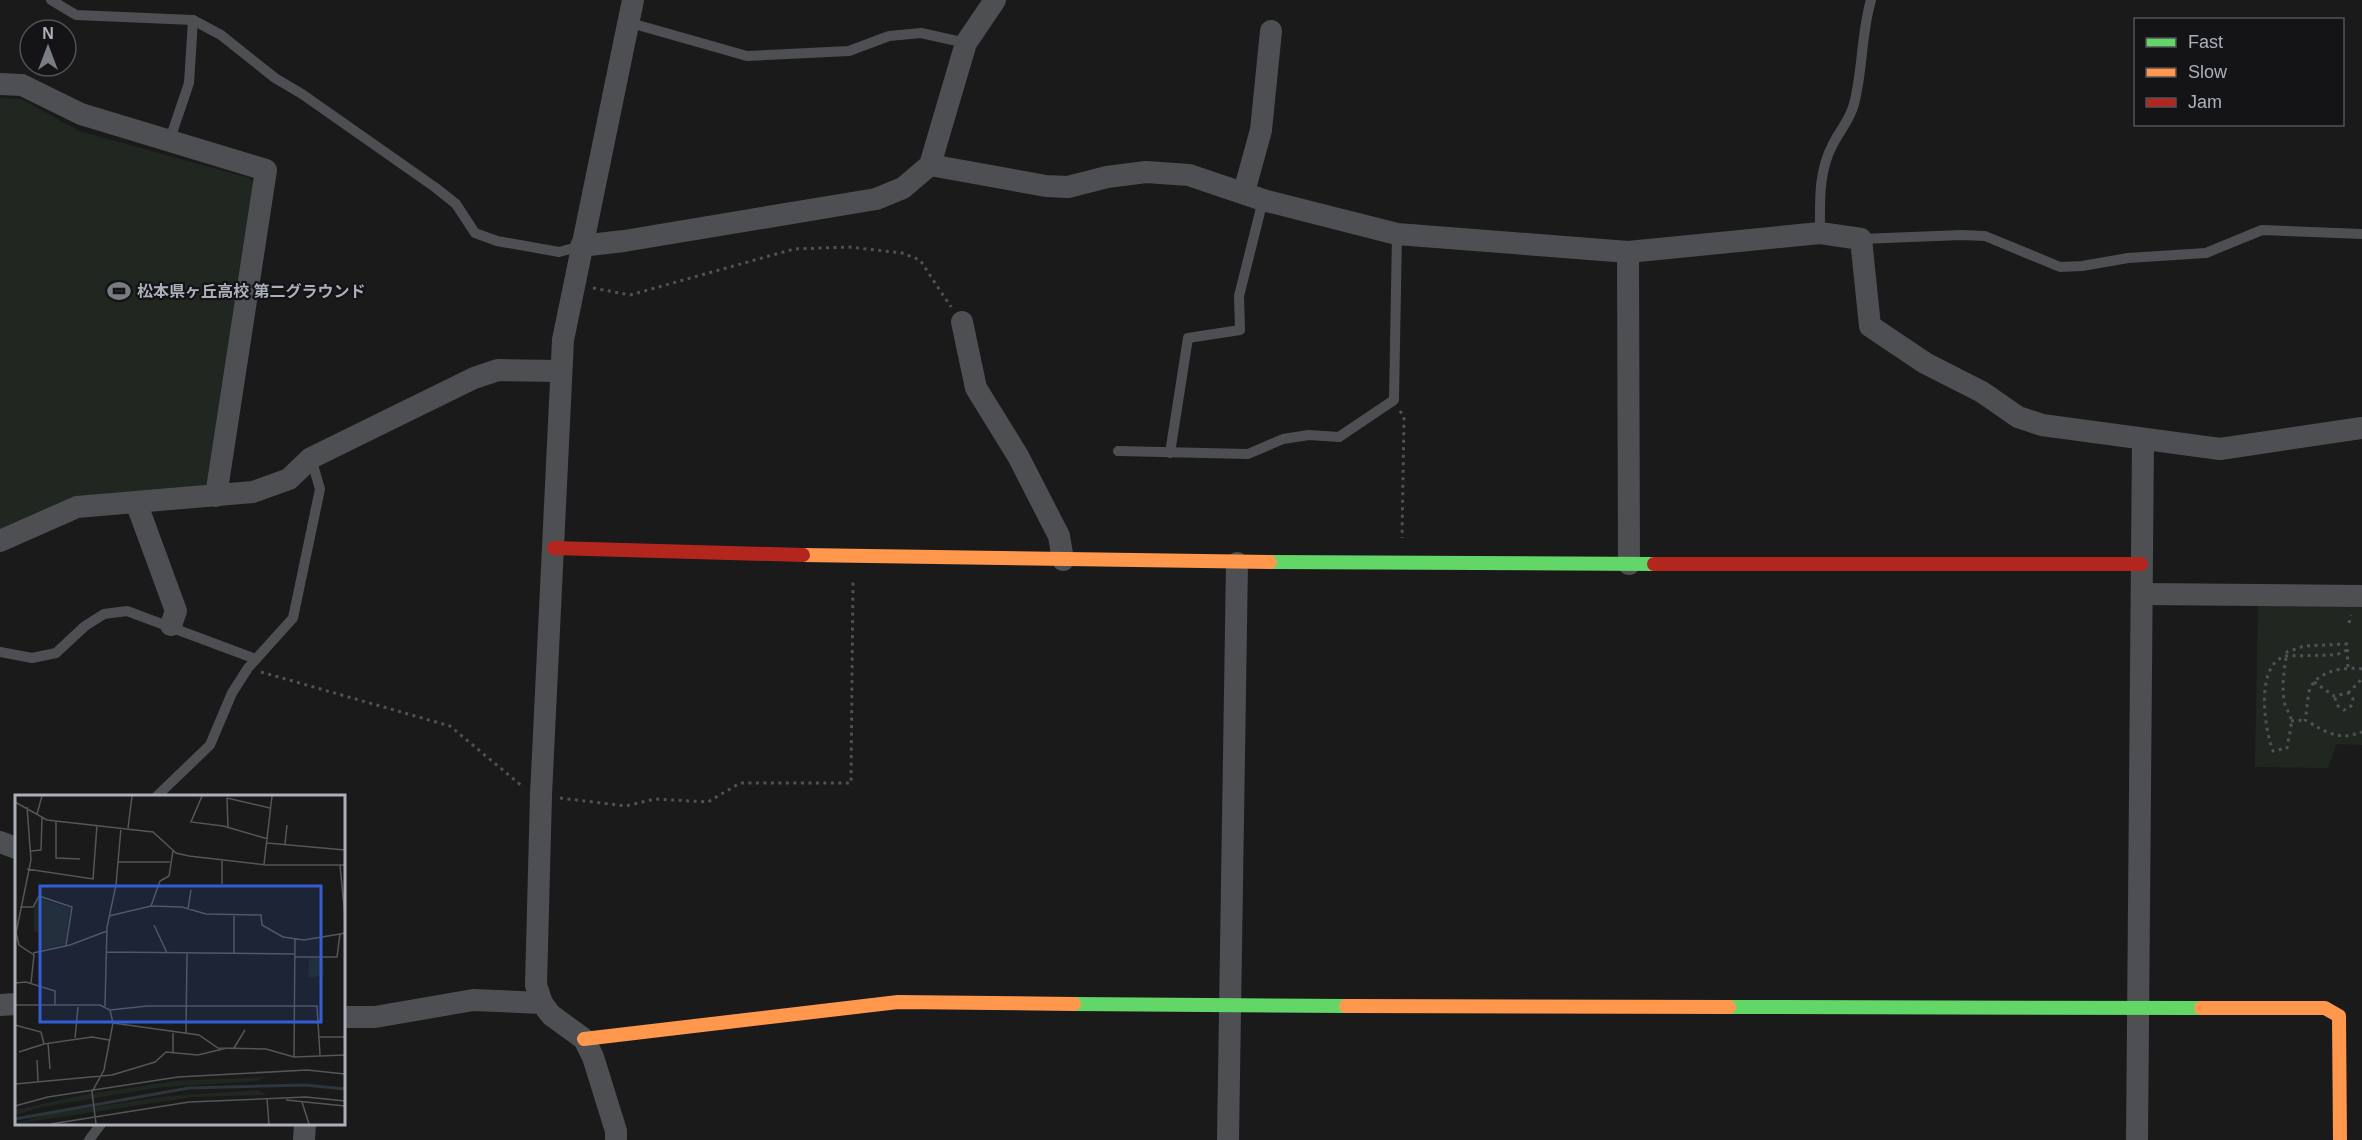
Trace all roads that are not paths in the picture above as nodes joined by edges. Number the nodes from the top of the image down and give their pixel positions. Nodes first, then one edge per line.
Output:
1 (51, 0) edge
2 (633, 0) edge
3 (995, 0) edge
4 (1871, 0) edge
5 (193, 20) junction
6 (627, 22) junction
7 (1271, 31) dead end
8 (966, 43) junction
9 (0, 84) edge
10 (170, 139) junction
11 (930, 165) junction
12 (1253, 196) junction
13 (1820, 233) junction
14 (1397, 234) junction
15 (2362, 234) edge
16 (1861, 239) junction
17 (581, 246) junction
18 (1628, 252) junction
19 (962, 322) road end
20 (561, 371) junction
21 (2362, 428) edge
22 (2143, 439) junction
23 (1118, 451) dead end
24 (1170, 453) junction
25 (311, 459) junction
26 (216, 496) junction
27 (136, 502) junction
28 (0, 541) edge
29 (554, 548) junction
30 (1063, 560) junction
31 (1237, 563) junction
32 (1629, 564) junction
33 (2141, 564) junction
34 (2142, 594) junction
35 (2362, 596) edge
36 (171, 626) junction
37 (0, 652) edge
38 (256, 659) junction
39 (158, 795) edge
40 (0, 842) edge
41 (15, 848) edge
42 (542, 1003) junction
43 (15, 1004) edge
44 (0, 1005) edge
45 (1229, 1006) junction
46 (2138, 1007) junction
47 (345, 1017) edge
48 (584, 1039) junction
49 (100, 1125) edge
50 (305, 1125) edge
51 (89, 1140) edge
52 (304, 1140) edge
53 (616, 1140) edge
54 (1228, 1140) edge
55 (2137, 1140) edge
56 (2340, 1140) edge

1 - 5 lane
2 - 6 street
3 - 8 street
4 - 13 lane
5 - 10 lane
5 - 17 lane
6 - 8 lane
6 - 17 street
7 - 12 street
8 - 11 street
9 - 10 street
10 - 26 street
11 - 12 street
11 - 17 street
12 - 14 street
12 - 24 lane
13 - 16 street
13 - 18 street
14 - 18 street
14 - 24 lane
15 - 16 lane
16 - 22 street
17 - 20 street
18 - 32 street
19 - 30 street
20 - 25 street
20 - 29 street
21 - 22 street
22 - 33 street
23 - 24 lane
25 - 26 street
25 - 38 lane
26 - 27 street
27 - 28 street
27 - 36 street
29 - 30 street
29 - 42 street
30 - 31 street
31 - 32 street
31 - 45 street
32 - 33 street
33 - 34 street
34 - 35 street
34 - 46 street
36 - 37 lane
36 - 38 lane
38 - 39 lane
40 - 41 street
42 - 47 street
42 - 48 street
43 - 44 street
45 - 46 street
45 - 48 street
45 - 54 street
46 - 55 street
46 - 56 street
48 - 53 street
49 - 51 lane
50 - 52 street

